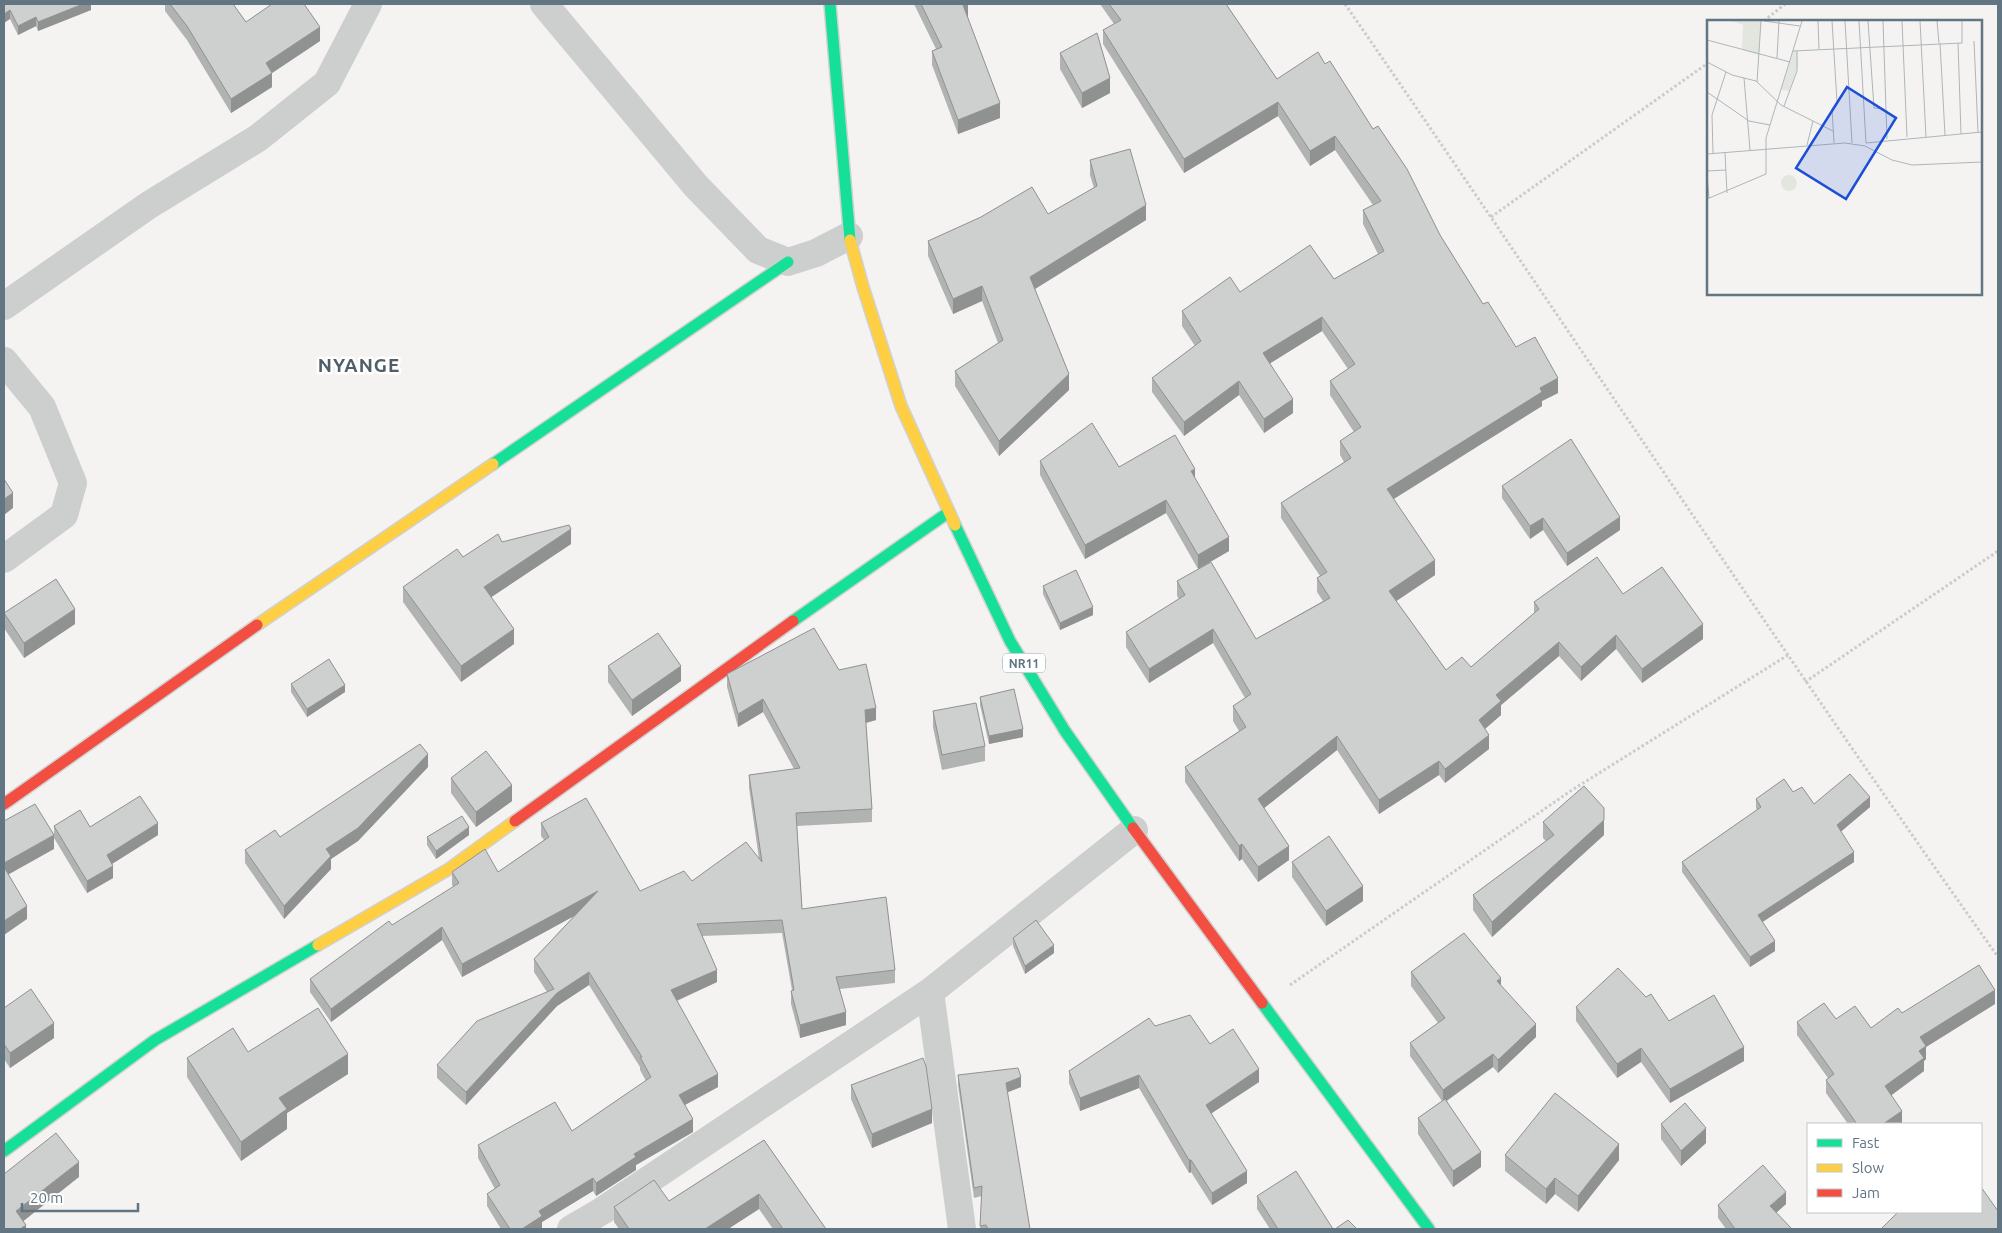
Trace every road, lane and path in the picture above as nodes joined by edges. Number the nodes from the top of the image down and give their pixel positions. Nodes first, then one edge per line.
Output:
1 (368, 4) edge
2 (544, 4) edge
3 (830, 4) edge
4 (1345, 4) edge
5 (1785, 4) edge
6 (1765, 20) edge
7 (1707, 65) edge
8 (1491, 217) junction
9 (849, 236) junction
10 (788, 262) junction
11 (4, 306) edge
12 (4, 361) edge
13 (949, 512) junction
14 (1998, 551) edge
15 (4, 558) edge
16 (1788, 655) junction
17 (1805, 682) junction
18 (4, 804) edge
19 (1134, 830) junction
20 (1998, 957) edge
21 (930, 992) junction
22 (1262, 1004) junction
23 (4, 1151) edge
24 (571, 1229) edge
25 (962, 1229) edge
26 (1429, 1229) edge

1 - 11 street
2 - 10 street
3 - 9 main road, NR11
4 - 8 path
5 - 6 path
7 - 8 path
8 - 16 path
9 - 10 street
9 - 13 main road, NR11
10 - 18 main road
12 - 15 street
13 - 19 main road, NR11
13 - 23 main road
14 - 17 path
16 - 17 path
16 - 22 path
17 - 20 path
19 - 21 street
19 - 22 main road, NR11
21 - 24 street
21 - 25 street
22 - 26 main road, NR11

